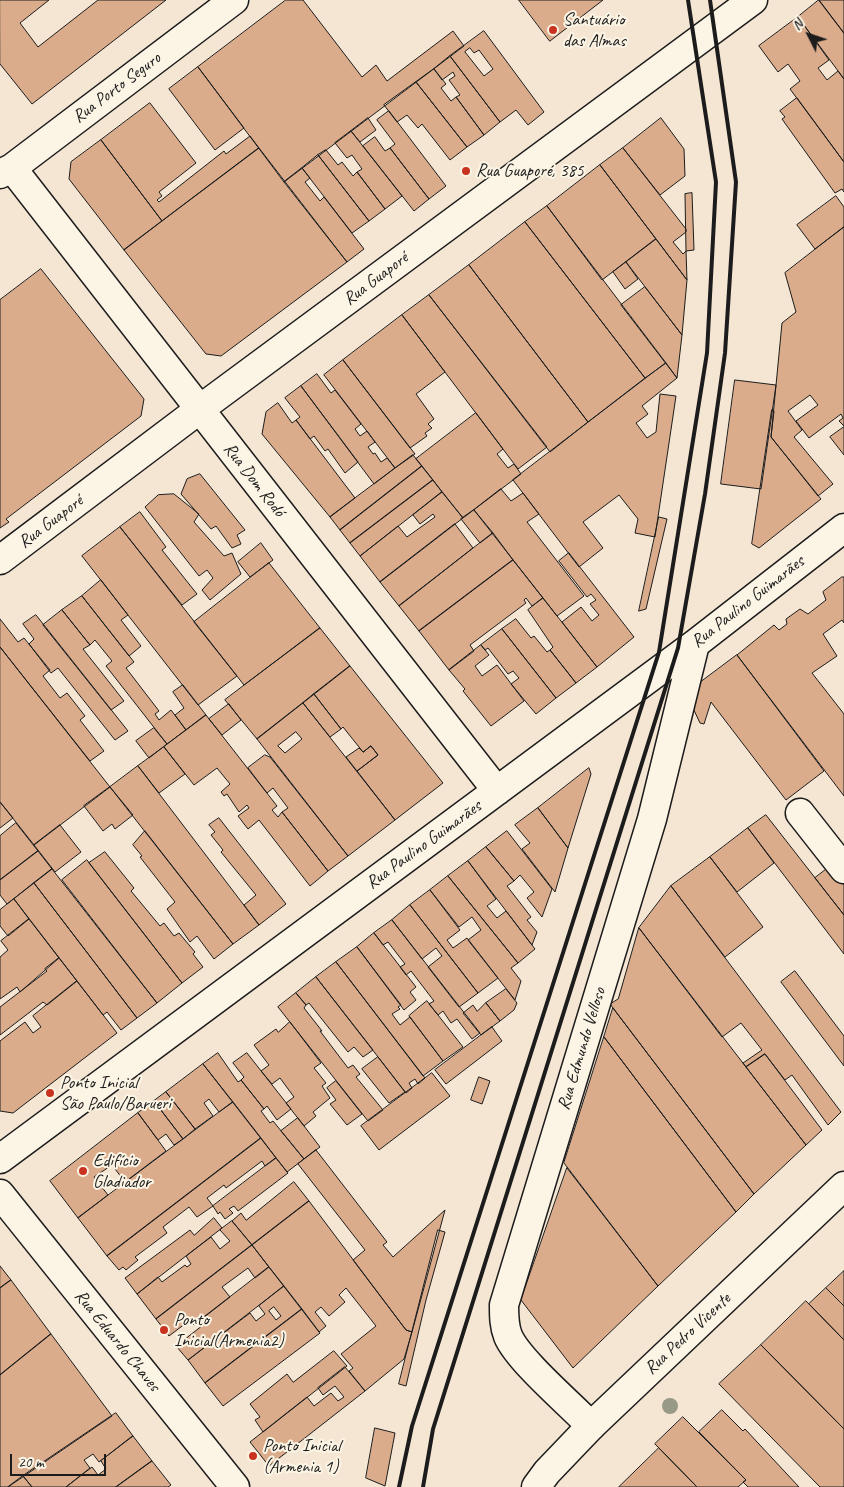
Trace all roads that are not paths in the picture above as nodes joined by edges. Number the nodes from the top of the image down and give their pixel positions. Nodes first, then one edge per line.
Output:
1 (234, 0) edge
2 (753, 0) edge
3 (6, 171) edge
4 (200, 409) junction
5 (844, 528) edge
6 (0, 560) edge
7 (695, 644) junction
8 (497, 791) junction
9 (800, 813) dead end
10 (844, 869) edge
11 (0, 1159) edge
12 (844, 1186) edge
13 (0, 1194) edge
14 (591, 1426) junction
15 (234, 1487) edge
16 (536, 1487) edge

1 - 3 street, Rua Porto Seguro
2 - 4 street, Rua Guaporé
3 - 4 street, Rua Dom Rodó
4 - 6 street, Rua Guaporé
4 - 8 street, Rua Dom Rodó
5 - 7 street, Rua Paulino Guimarães
7 - 8 street, Rua Paulino Guimarães
7 - 14 street, Rua Edmundo Velloso
8 - 11 street, Rua Paulino Guimarães
9 - 10 street
12 - 14 street, Rua Pedro Vicente
13 - 15 street, Rua Eduardo Chaves
14 - 16 street, Rua Pedro Vicente

